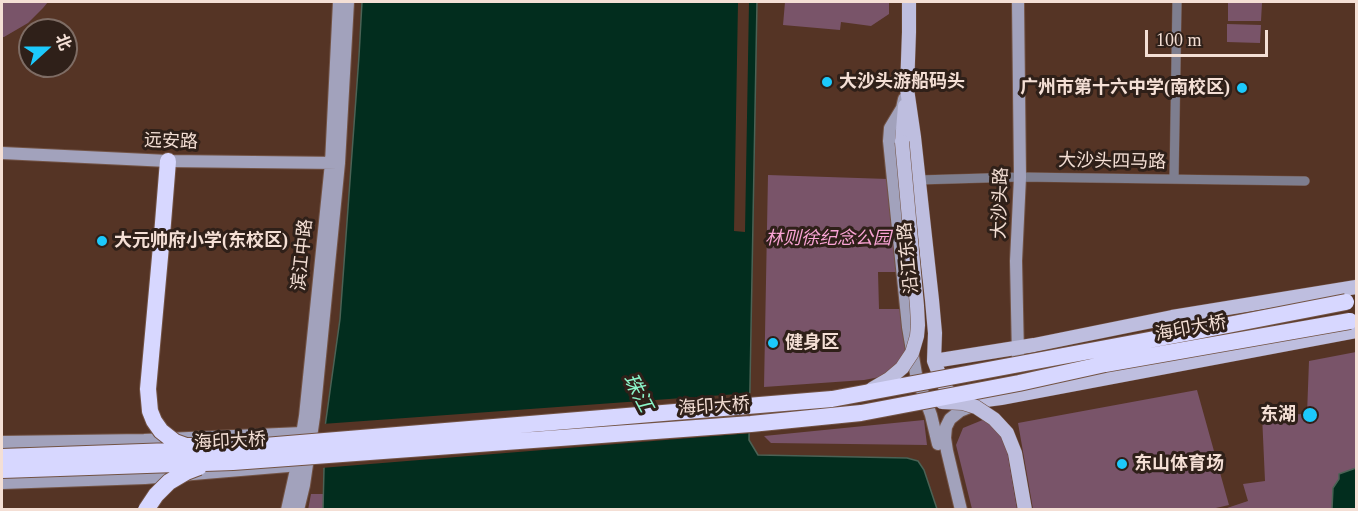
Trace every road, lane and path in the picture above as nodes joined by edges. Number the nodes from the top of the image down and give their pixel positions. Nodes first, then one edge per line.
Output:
1 (339, 2) edge
2 (348, 2) edge
3 (909, 2) edge
4 (1018, 2) edge
5 (1177, 2) edge
6 (907, 89) junction
7 (2, 153) edge
8 (168, 161) junction
9 (335, 163) junction
10 (1020, 177) junction
11 (1174, 179) junction
12 (918, 180) junction
13 (1305, 180) dead end
14 (1356, 287) edge
15 (1351, 301) edge
16 (1354, 324) edge
17 (1034, 345) junction
18 (1018, 347) junction
19 (934, 361) junction
20 (1037, 392) junction
21 (847, 397) junction
22 (1001, 398) junction
23 (916, 402) junction
24 (303, 433) junction
25 (144, 440) junction
26 (2, 442) edge
27 (938, 444) junction
28 (309, 450) junction
29 (231, 456) junction
30 (2, 457) edge
31 (297, 465) junction
32 (2, 470) edge
33 (145, 478) junction
34 (2, 483) edge
35 (147, 510) edge
36 (287, 510) edge
37 (298, 510) edge
38 (953, 510) edge
39 (961, 510) edge
40 (1025, 510) edge

1 - 9 main road, 滨江中路
2 - 9 main road, 滨江中路
3 - 6 main road, 沿江东路
4 - 10 main road, 大沙头路
5 - 11 street
6 - 12 main road, 沿江东路
6 - 21 main road, bridge
6 - 27 main road
7 - 8 main road, 远安路
8 - 9 main road, 远安路
8 - 29 highway, bridge
9 - 24 main road, 滨江中路
9 - 28 main road, 滨江中路
10 - 11 street, 大沙头四马路
10 - 12 street, 大沙头四马路
10 - 18 main road, 大沙头路
11 - 13 street, 大沙头四马路
12 - 19 main road, 沿江东路
14 - 17 main road
15 - 21 highway, 海印大桥, bridge
16 - 20 main road
16 - 23 highway, 海印大桥, bridge
17 - 18 main road
17 - 20 main road
18 - 19 main road
18 - 22 main road, 大沙头路
19 - 22 main road
19 - 27 main road, 沿江东路
20 - 22 main road
21 - 29 highway, 海印大桥, bridge
22 - 39 main road
23 - 29 highway, 海印大桥, bridge
23 - 40 main road, bridge
24 - 25 main road
24 - 28 main road
24 - 31 main road, 滨江中路
25 - 26 main road
25 - 33 main road
27 - 38 main road, 沿江东路
28 - 31 main road
28 - 37 main road, 滨江中路
29 - 30 highway, 海印大桥, bridge
29 - 32 highway, 海印大桥, bridge
29 - 35 highway, bridge
31 - 33 main road
31 - 36 main road, 滨江中路
33 - 34 main road

